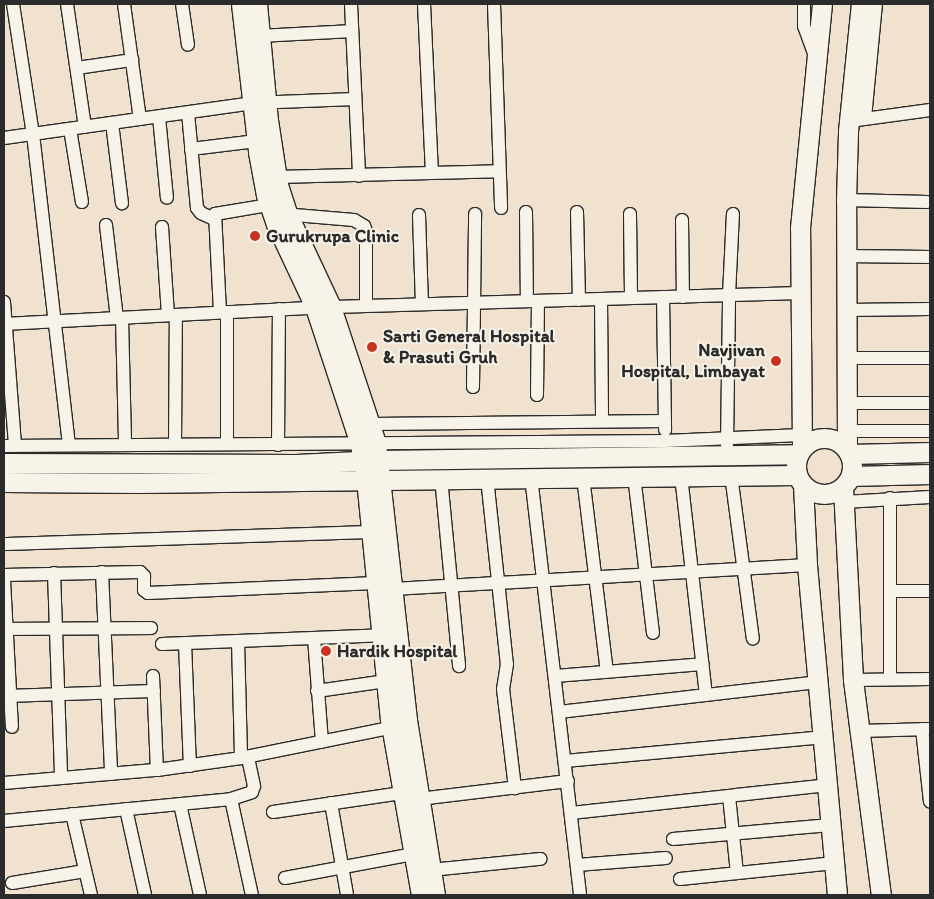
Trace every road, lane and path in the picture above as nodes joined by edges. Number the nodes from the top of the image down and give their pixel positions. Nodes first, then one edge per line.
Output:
1 (68, 4) edge
2 (124, 4) edge
3 (182, 4) edge
4 (241, 4) edge
5 (256, 4) edge
6 (351, 4) edge
7 (424, 4) edge
8 (494, 4) edge
9 (804, 4) edge
10 (822, 4) edge
11 (861, 4) edge
12 (876, 4) edge
13 (10, 7) edge
14 (352, 31) junction
15 (260, 36) junction
16 (188, 45) dead end
17 (816, 58) junction
18 (132, 60) junction
19 (77, 68) junction
20 (355, 100) junction
21 (259, 103) junction
22 (930, 110) edge
23 (188, 113) junction
24 (159, 117) junction
25 (140, 119) junction
26 (857, 119) junction
27 (112, 123) junction
28 (85, 127) junction
29 (70, 129) junction
30 (33, 134) junction
31 (4, 138) edge
32 (256, 141) junction
33 (191, 149) junction
34 (500, 171) junction
35 (432, 173) junction
36 (359, 176) junction
37 (277, 177) junction
38 (167, 198) dead end
39 (846, 200) junction
40 (82, 202) dead end
41 (927, 202) dead end
42 (122, 203) dead end
43 (501, 208) dead end
44 (277, 211) junction
45 (526, 212) dead end
46 (577, 212) dead end
47 (474, 214) dead end
48 (630, 214) dead end
49 (733, 214) dead end
50 (419, 215) dead end
51 (214, 219) junction
52 (682, 220) dead end
53 (106, 224) dead end
54 (162, 227) dead end
55 (845, 256) junction
56 (930, 257) edge
57 (802, 293) junction
58 (729, 295) junction
59 (663, 297) junction
60 (683, 297) junction
61 (631, 298) junction
62 (601, 299) junction
63 (579, 300) junction
64 (532, 301) junction
65 (4, 302) edge
66 (474, 302) junction
67 (422, 304) junction
68 (366, 306) junction
69 (323, 307) junction
70 (279, 309) junction
71 (930, 309) edge
72 (846, 310) junction
73 (224, 312) junction
74 (172, 315) junction
75 (120, 318) junction
76 (56, 321) junction
77 (5, 324) edge
78 (847, 358) junction
79 (930, 358) edge
80 (473, 387) dead end
81 (537, 395) dead end
82 (847, 403) junction
83 (930, 403) edge
84 (665, 421) junction
85 (602, 422) junction
86 (371, 424) junction
87 (930, 431) edge
88 (125, 444) junction
89 (175, 444) junction
90 (227, 444) junction
91 (69, 445) junction
92 (278, 445) junction
93 (848, 445) junction
94 (9, 446) edge
95 (727, 446) junction
96 (800, 446) junction
97 (665, 448) junction
98 (930, 452) edge
99 (371, 461) junction
100 (4, 463) edge
101 (930, 474) edge
102 (730, 475) junction
103 (634, 476) junction
104 (681, 476) junction
105 (531, 477) junction
106 (583, 477) junction
107 (441, 478) junction
108 (487, 478) junction
109 (800, 480) junction
110 (4, 482) edge
111 (846, 488) junction
112 (890, 498) junction
113 (930, 498) edge
114 (372, 532) junction
115 (4, 544) edge
116 (807, 565) junction
117 (743, 568) junction
118 (694, 571) junction
119 (102, 572) junction
120 (54, 573) junction
121 (646, 574) junction
122 (4, 575) edge
123 (595, 577) junction
124 (4, 580) edge
125 (544, 580) junction
126 (498, 582) junction
127 (451, 585) junction
128 (385, 586) junction
129 (890, 591) junction
130 (930, 591) edge
131 (56, 628) junction
132 (105, 628) junction
133 (151, 628) dead end
134 (6, 629) junction
135 (653, 633) dead end
136 (382, 635) junction
137 (314, 638) junction
138 (753, 639) dead end
139 (238, 641) junction
140 (162, 644) dead end
141 (185, 644) junction
142 (703, 664) junction
143 (459, 666) dead end
144 (607, 672) junction
145 (153, 676) dead end
146 (555, 676) junction
147 (890, 679) junction
148 (930, 679) edge
149 (853, 680) junction
150 (386, 681) junction
151 (817, 682) junction
152 (154, 691) junction
153 (317, 691) junction
154 (108, 692) junction
155 (58, 694) junction
156 (706, 695) junction
157 (7, 696) edge
158 (559, 712) junction
159 (12, 726) dead end
160 (400, 726) junction
161 (926, 729) edge
162 (860, 730) junction
163 (822, 738) junction
164 (322, 742) junction
165 (245, 758) junction
166 (565, 761) junction
167 (190, 766) junction
168 (157, 770) junction
169 (110, 774) junction
170 (61, 778) junction
171 (568, 782) junction
172 (4, 783) edge
173 (827, 786) junction
174 (515, 788) junction
175 (413, 794) junction
176 (729, 796) junction
177 (231, 798) junction
178 (930, 802) edge
179 (331, 803) junction
180 (180, 804) junction
181 (126, 809) junction
182 (273, 812) dead end
183 (571, 813) junction
184 (72, 814) junction
185 (4, 821) edge
186 (830, 825) junction
187 (733, 834) junction
188 (673, 839) dead end
189 (414, 854) junction
190 (666, 858) dead end
191 (540, 859) dead end
192 (834, 863) junction
193 (576, 865) junction
194 (342, 867) junction
195 (431, 870) junction
196 (85, 871) junction
197 (738, 873) junction
198 (285, 878) dead end
199 (680, 879) dead end
200 (12, 883) dead end
201 (91, 895) edge
202 (145, 895) edge
203 (200, 895) edge
204 (252, 895) edge
205 (347, 895) edge
206 (421, 895) edge
207 (435, 895) edge
208 (580, 895) edge
209 (837, 895) edge
210 (880, 895) edge

1 - 19 street
2 - 18 street
3 - 16 street
4 - 21 street
5 - 15 street
6 - 14 street
7 - 35 street
8 - 34 street
9 - 17 street
10 - 17 street
11 - 26 street
12 - 26 street
13 - 30 street
14 - 15 street
14 - 20 street
15 - 21 street
17 - 57 street
18 - 19 street
18 - 25 street
19 - 28 street
20 - 21 street
20 - 36 street
21 - 23 street
21 - 32 street
21 - 37 street
22 - 26 street
23 - 24 street
23 - 33 street
24 - 25 street
24 - 38 street
25 - 27 street
26 - 39 street
27 - 28 street
27 - 42 street
28 - 29 street
29 - 30 street
29 - 40 street
30 - 31 street
30 - 76 street
32 - 33 street
32 - 44 street
33 - 51 street
34 - 35 street
34 - 43 street
35 - 36 street
36 - 37 street
37 - 44 street
39 - 41 street
39 - 55 street
44 - 51 street
44 - 68 street
44 - 69 street
45 - 64 street
46 - 63 street
47 - 66 street
48 - 61 street
49 - 58 street
50 - 67 street
51 - 73 street
52 - 60 street
53 - 75 street
54 - 74 street
55 - 56 street
55 - 72 street
57 - 58 street
57 - 96 street
58 - 60 street
58 - 95 street
59 - 60 street
59 - 61 street
59 - 84 street
61 - 62 street
62 - 63 street
62 - 85 street
63 - 64 street
64 - 66 street
64 - 81 street
65 - 77 street
66 - 67 street
66 - 80 street
67 - 68 street
68 - 69 street
69 - 70 street
69 - 86 street
69 - 99 street
70 - 73 street
70 - 92 street
71 - 72 street
72 - 78 street
73 - 74 street
73 - 90 street
74 - 75 street
74 - 89 street
75 - 76 street
75 - 88 street
76 - 77 street
76 - 91 street
77 - 94 street
78 - 79 street
78 - 82 street
82 - 83 street
82 - 93 street
84 - 85 street
84 - 97 street
85 - 86 street
86 - 99 street
87 - 93 street
88 - 89 street
88 - 91 street
89 - 90 street
90 - 92 street
91 - 94 street
92 - 99 street
93 - 96 street
93 - 98 street
93 - 111 street
95 - 96 street
95 - 97 street
96 - 109 street
97 - 99 street
99 - 100 street
99 - 107 street
99 - 110 street
99 - 114 street
99 - 128 street
101 - 111 street
102 - 104 street
102 - 109 street
102 - 117 street
103 - 104 street
103 - 106 street
103 - 121 street
104 - 118 street
105 - 106 street
105 - 108 street
105 - 125 street
106 - 123 street
107 - 108 street
107 - 127 street
108 - 126 street
109 - 111 street
109 - 116 street
111 - 112 street
111 - 149 street
112 - 113 street
112 - 129 street
114 - 115 street
114 - 128 street
116 - 117 street
116 - 151 street
117 - 118 street
117 - 138 street
118 - 121 street
118 - 142 street
119 - 120 street
119 - 128 street
119 - 132 street
120 - 122 street
120 - 131 street
121 - 123 street
121 - 135 street
123 - 125 street
123 - 144 street
124 - 134 street
125 - 126 street
125 - 146 street
126 - 127 street
126 - 174 street
127 - 128 street
127 - 143 street
128 - 136 street
128 - 160 street
129 - 130 street
129 - 147 street
131 - 132 street
131 - 134 street
131 - 155 street
132 - 133 street
132 - 154 street
134 - 157 street
136 - 137 street
136 - 150 street
137 - 139 street
137 - 153 street
139 - 141 street
139 - 165 street
140 - 141 street
141 - 167 street
142 - 144 street
142 - 156 street
144 - 146 street
145 - 152 street
146 - 158 street
147 - 148 street
147 - 149 street
149 - 162 street
150 - 153 street
150 - 160 street
151 - 156 street
151 - 163 street
152 - 154 street
152 - 168 street
153 - 164 street
154 - 155 street
154 - 169 street
155 - 157 street
155 - 170 street
156 - 158 street
157 - 159 street
158 - 166 street
160 - 164 street
160 - 175 street
161 - 162 street
161 - 178 street
162 - 210 street
163 - 166 street
163 - 173 street
164 - 165 street
165 - 167 street
165 - 177 street
166 - 171 street
167 - 168 street
168 - 169 street
169 - 170 street
170 - 172 street
171 - 174 street
171 - 183 street
173 - 176 street
173 - 186 street
174 - 175 street
175 - 179 street
175 - 189 street
175 - 195 street
176 - 183 street
176 - 187 street
177 - 180 street
177 - 204 street
179 - 182 street
179 - 194 street
180 - 181 street
180 - 203 street
181 - 184 street
181 - 202 street
183 - 193 street
184 - 185 street
184 - 196 street
186 - 187 street
186 - 192 street
187 - 188 street
187 - 197 street
189 - 194 street
189 - 206 street
190 - 193 street
191 - 195 street
192 - 197 street
192 - 209 street
193 - 208 street
194 - 198 street
194 - 205 street
195 - 207 street
196 - 200 street
196 - 201 street
197 - 199 street

